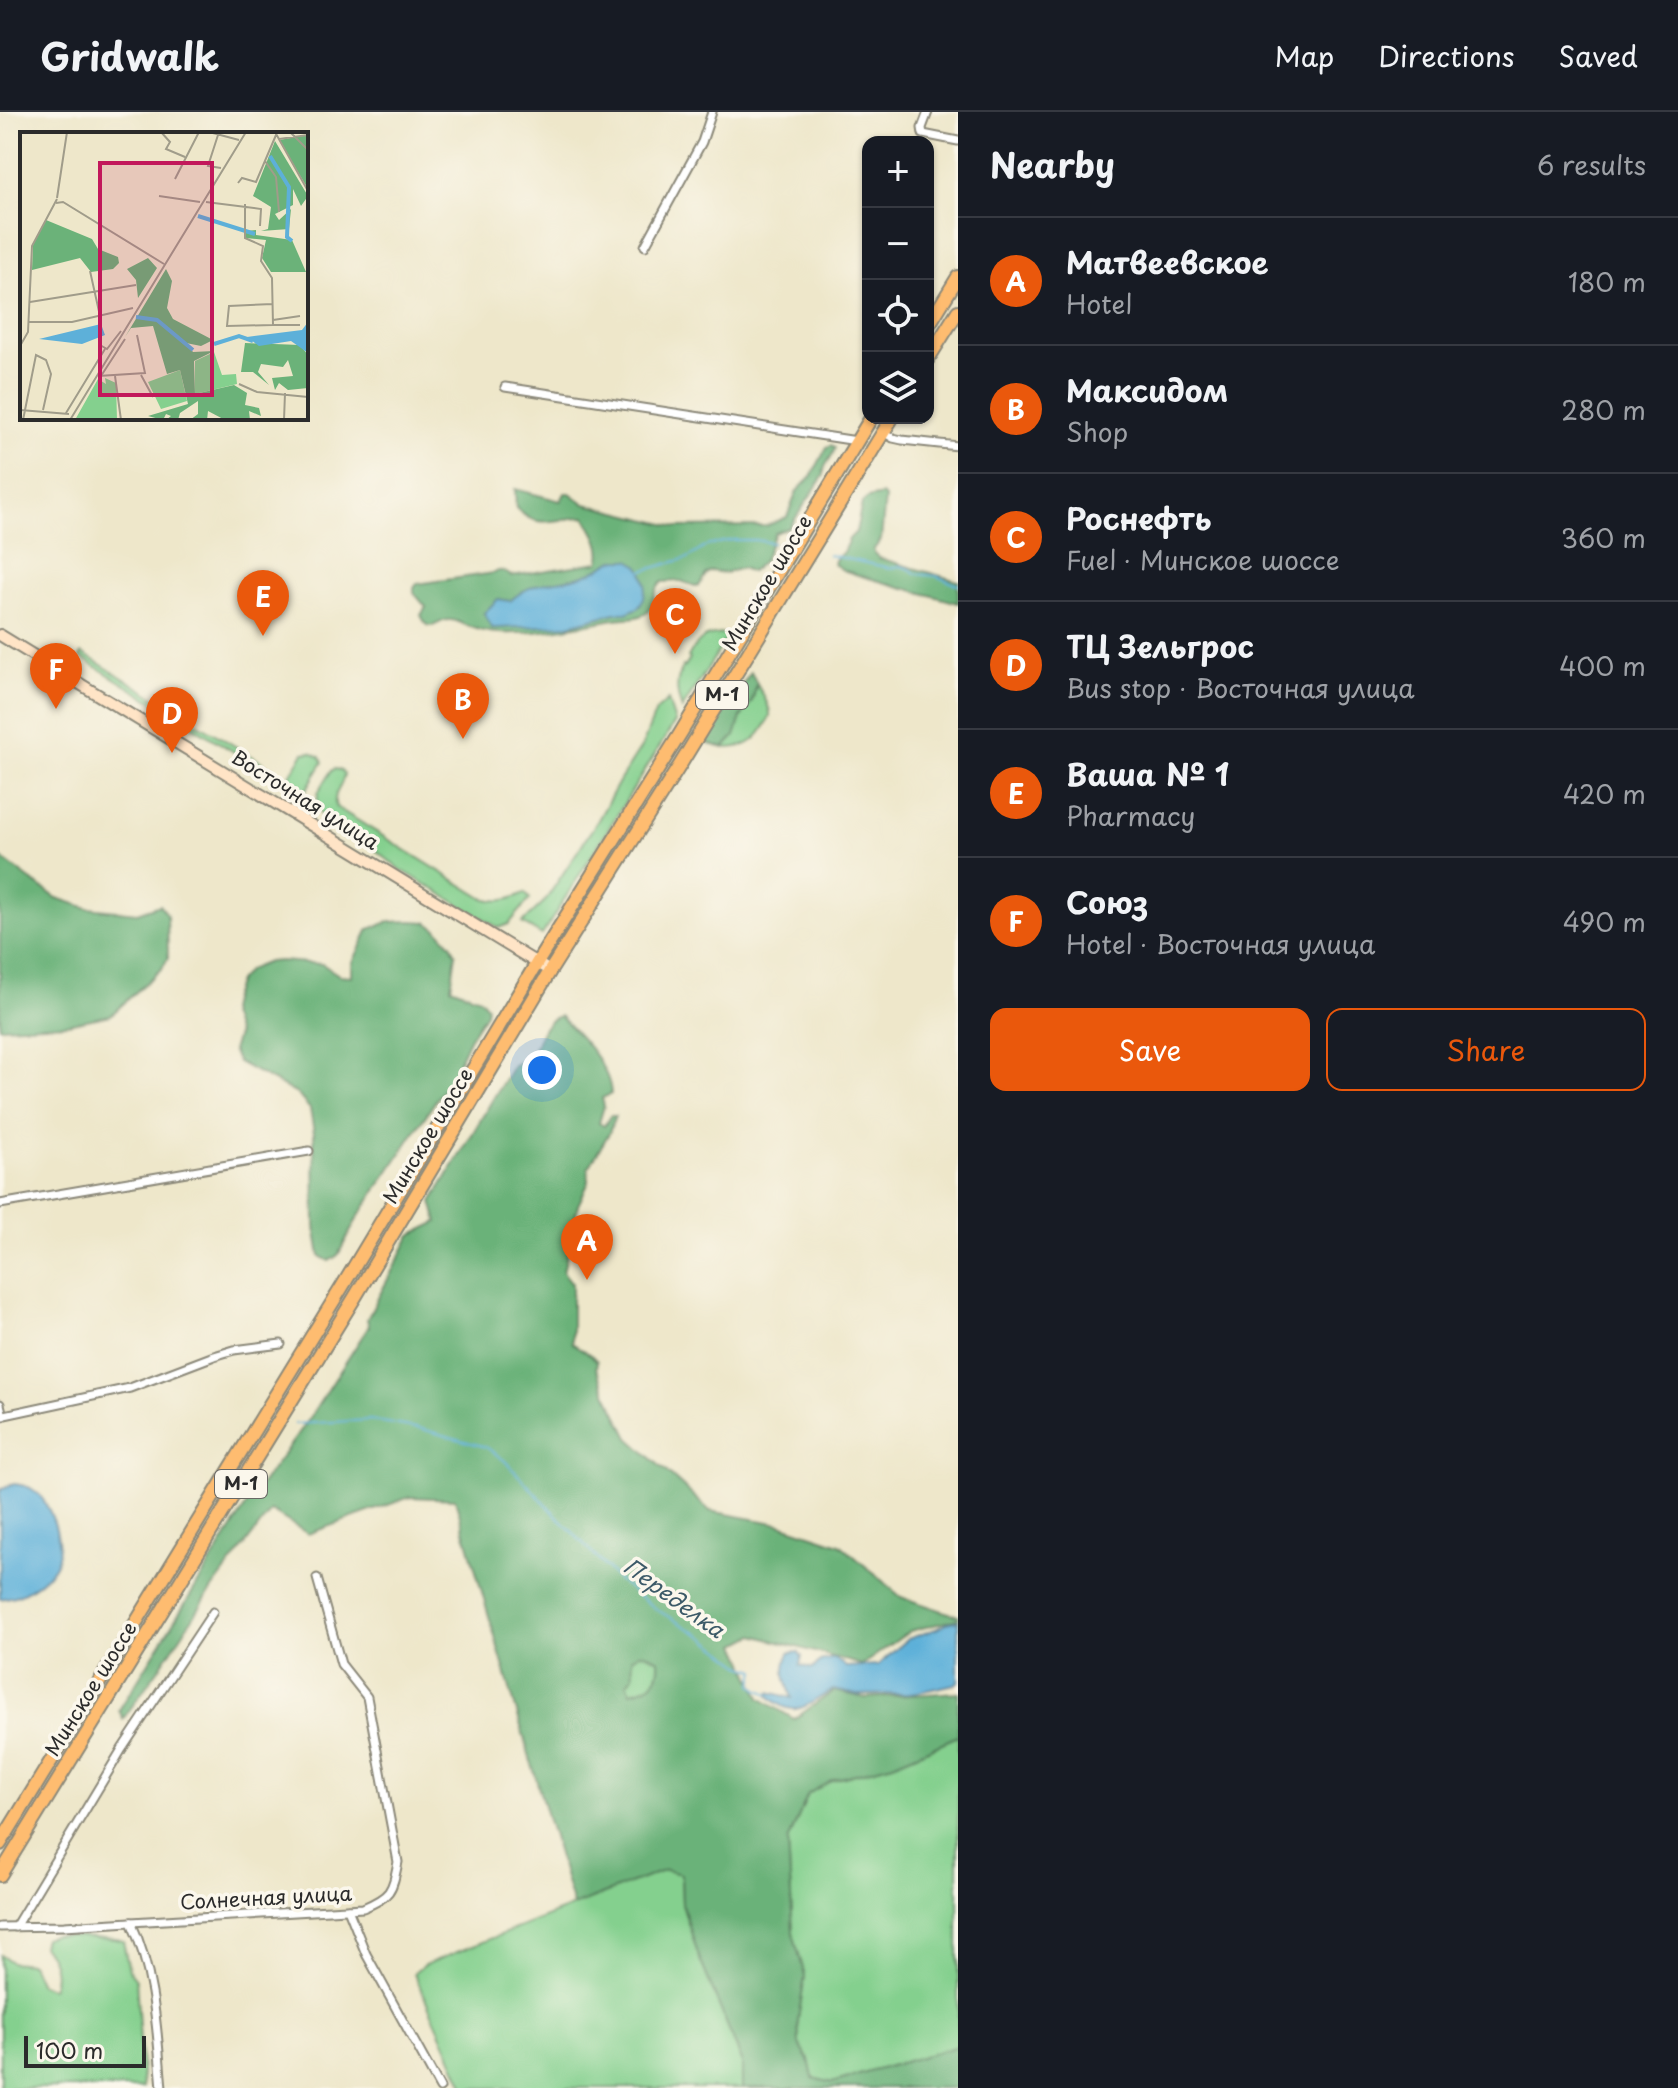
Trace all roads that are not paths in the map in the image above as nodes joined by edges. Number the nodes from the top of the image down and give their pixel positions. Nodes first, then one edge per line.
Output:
1 (712, 112) edge
2 (928, 112) edge
3 (958, 141) edge
4 (645, 246) dead end
5 (958, 277) edge
6 (958, 311) edge
7 (934, 316) edge
8 (932, 352) edge
9 (505, 387) dead end
10 (867, 424) edge
11 (888, 424) edge
12 (883, 432) junction
13 (857, 441) junction
14 (958, 446) edge
15 (0, 635) edge
16 (537, 963) junction
17 (550, 971) junction
18 (465, 1083) junction
19 (478, 1091) junction
20 (309, 1151) dead end
21 (0, 1204) edge
22 (281, 1344) dead end
23 (0, 1404) edge
24 (1, 1416) edge
25 (317, 1578) dead end
26 (213, 1612) dead end
27 (0, 1844) edge
28 (0, 1875) edge
29 (348, 1909) junction
30 (131, 1922) junction
31 (0, 1927) edge
32 (15, 1927) junction
33 (162, 2088) edge
34 (440, 2088) edge

1 - 4 street
2 - 3 street
5 - 7 highway
6 - 8 highway
9 - 13 street
10 - 13 highway, Минское шоссе / М-1
11 - 12 highway, Минское шоссе / М-1
12 - 14 street
12 - 17 highway, Минское шоссе / М-1
13 - 16 highway, Минское шоссе / М-1
15 - 16 street, Восточная улица
16 - 17 street, Восточная улица
16 - 18 highway, Минское шоссе / М-1
17 - 19 highway, Минское шоссе / М-1
18 - 19 street
18 - 27 highway, Минское шоссе / М-1
19 - 28 highway, Минское шоссе / М-1
20 - 21 street
22 - 24 street
23 - 24 street
25 - 29 street, Солнечная улица
26 - 32 street
29 - 30 street, Солнечная улица
29 - 34 street
30 - 32 street, Солнечная улица
30 - 33 street
31 - 32 street, Солнечная улица

